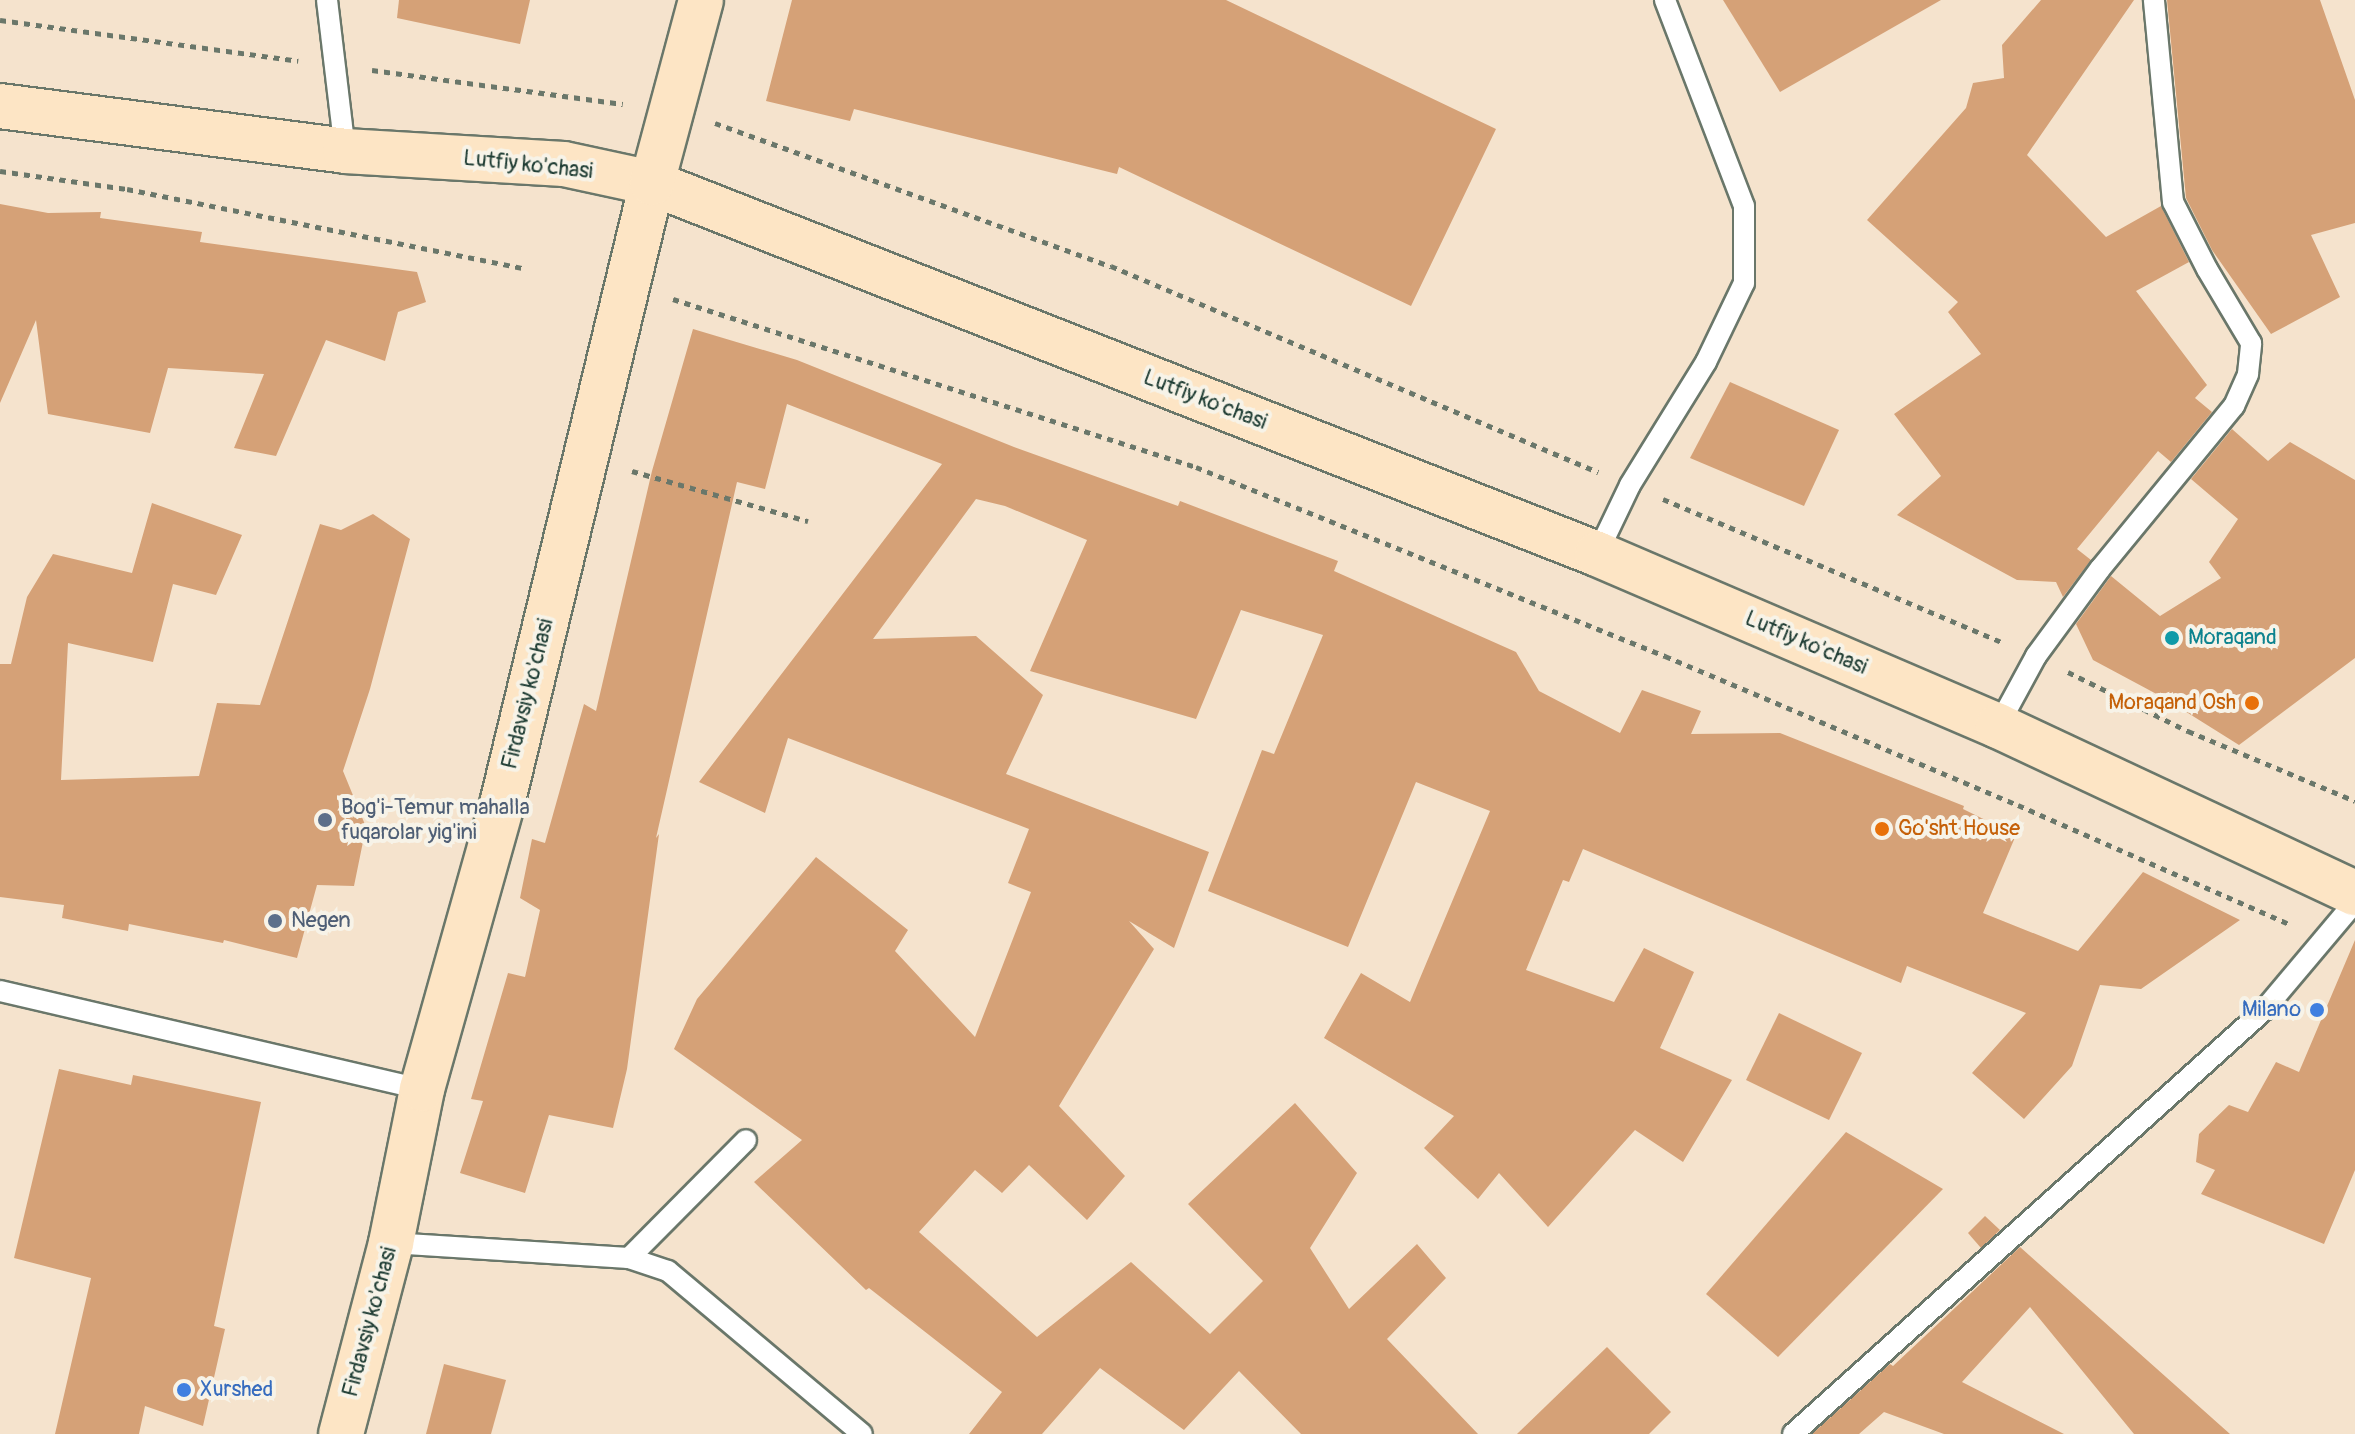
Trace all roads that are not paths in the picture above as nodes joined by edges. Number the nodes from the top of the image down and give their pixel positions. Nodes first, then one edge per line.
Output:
1 (327, 0) edge
2 (701, 0) edge
3 (1665, 0) edge
4 (2154, 0) edge
5 (0, 106) edge
6 (345, 151) junction
7 (652, 183) junction
8 (1597, 554) junction
9 (1998, 726) junction
10 (2355, 893) edge
11 (2355, 902) edge
12 (0, 991) edge
13 (422, 1089) junction
14 (746, 1140) dead end
15 (391, 1243) junction
16 (629, 1258) junction
17 (341, 1434) edge
18 (862, 1434) edge
19 (1793, 1434) edge

1 - 6 lane
2 - 7 main road, Firdavsiy ko'chasi
3 - 8 lane
4 - 9 lane
5 - 6 main road, Lutfiy ko'chasi
6 - 7 main road, Lutfiy ko'chasi
7 - 8 main road, Lutfiy ko'chasi
7 - 13 main road, Firdavsiy ko'chasi
8 - 9 main road, Lutfiy ko'chasi
9 - 10 main road, Lutfiy ko'chasi
11 - 19 lane
12 - 13 lane
13 - 15 main road, Firdavsiy ko'chasi
14 - 16 lane
15 - 16 lane
15 - 17 main road, Firdavsiy ko'chasi
16 - 18 lane

